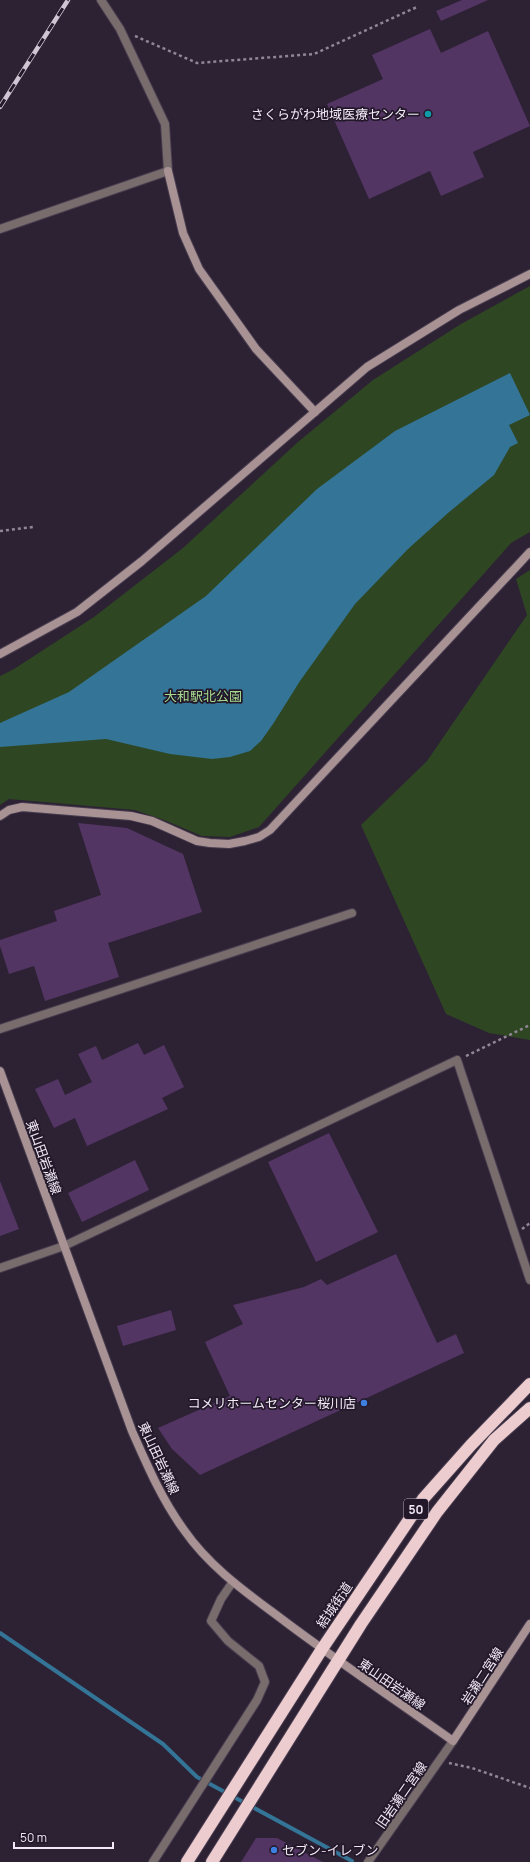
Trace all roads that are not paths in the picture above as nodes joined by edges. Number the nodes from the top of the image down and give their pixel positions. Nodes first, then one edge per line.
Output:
1 (101, 0) edge
2 (168, 171) junction
3 (0, 230) edge
4 (530, 274) edge
5 (315, 412) junction
6 (530, 552) edge
7 (0, 654) edge
8 (0, 816) edge
9 (352, 914) dead end
10 (0, 1029) edge
11 (0, 1071) edge
12 (64, 1246) junction
13 (0, 1268) edge
14 (530, 1280) edge
15 (530, 1384) edge
16 (530, 1408) edge
17 (232, 1582) junction
18 (530, 1624) edge
19 (322, 1649) junction
20 (338, 1661) junction
21 (453, 1741) junction
22 (153, 1862) edge
23 (187, 1862) edge
24 (212, 1862) edge
25 (368, 1862) edge

1 - 2 street
2 - 3 street
2 - 5 street
4 - 5 street
5 - 7 street
6 - 8 street
9 - 10 street
11 - 12 street, 東山田岩瀬線
12 - 13 street
12 - 14 street
12 - 17 street, 東山田岩瀬線
15 - 19 highway, 結城街道 / 50
16 - 20 highway, 50
17 - 19 street, 東山田岩瀬線
17 - 22 street
18 - 21 street, 岩瀬二宮線
19 - 20 street, 東山田岩瀬線
19 - 23 highway, 結城街道 / 50
20 - 21 street, 東山田岩瀬線
20 - 24 highway, 50
21 - 25 street, 旧岩瀬二宮線

